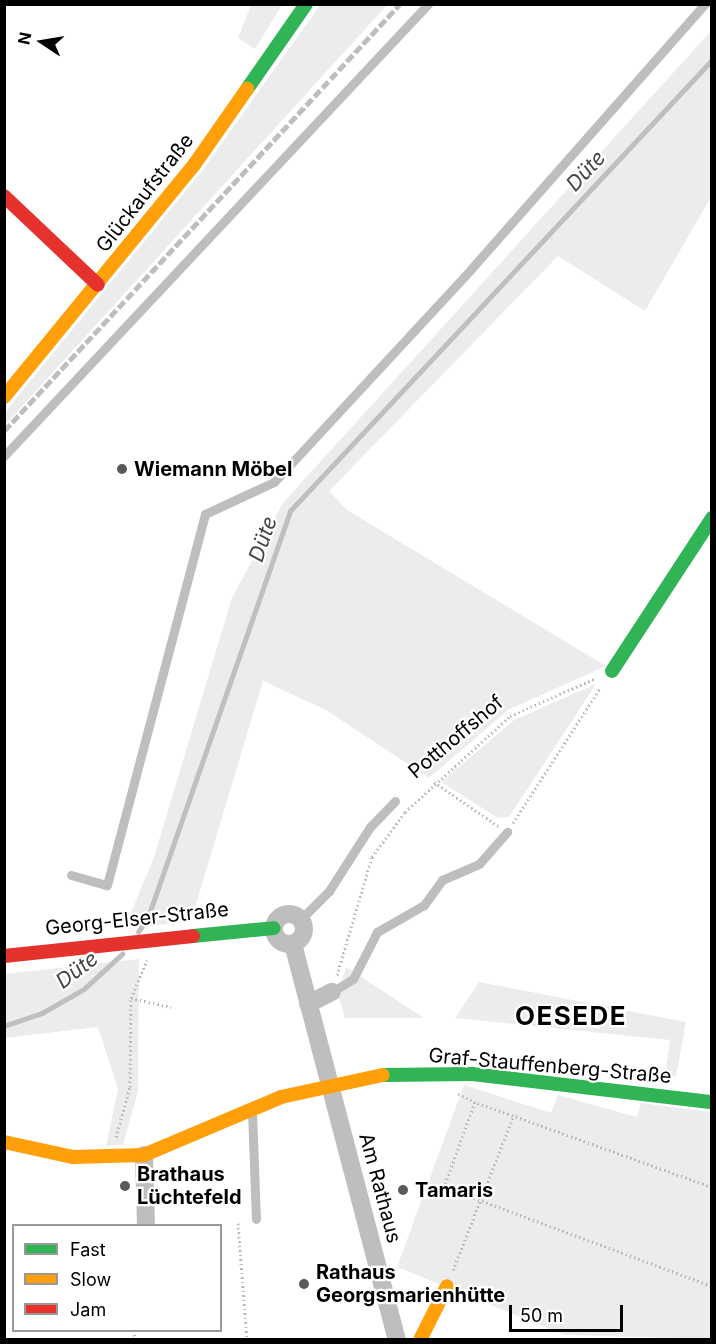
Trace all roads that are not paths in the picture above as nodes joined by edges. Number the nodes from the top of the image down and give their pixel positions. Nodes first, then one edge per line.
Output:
1 (306, 4) edge
2 (428, 4) edge
3 (705, 4) edge
4 (4, 196) edge
5 (98, 285) junction
6 (4, 397) edge
7 (4, 456) edge
8 (711, 518) edge
9 (612, 671) road end
10 (395, 801) dead end
11 (507, 832) road end
12 (71, 875) dead end
13 (301, 919) junction
14 (274, 928) junction
15 (293, 944) junction
16 (4, 956) edge
17 (332, 992) joint
18 (308, 1004) junction
19 (328, 1084) junction
20 (711, 1102) edge
21 (252, 1108) junction
22 (4, 1142) edge
23 (144, 1155) junction
24 (256, 1219) dead end
25 (146, 1224) edge
26 (447, 1286) road end
27 (397, 1340) edge
28 (420, 1340) edge

1 - 5 street, Glückaufstraße
2 - 7 lane
3 - 12 lane
4 - 5 street
5 - 6 street, Glückaufstraße
8 - 9 street
10 - 13 lane
11 - 17 lane
13 - 14 street
13 - 15 street
14 - 15 street
14 - 16 street, Georg-Elser-Straße
15 - 18 street
17 - 18 street
18 - 19 street
19 - 20 street, Graf-Stauffenberg-Straße
19 - 21 street, Graf-Stauffenberg-Straße
19 - 27 street, Am Rathaus
21 - 23 street, Graf-Stauffenberg-Straße
21 - 24 lane
22 - 23 street, Graf-Stauffenberg-Straße
23 - 25 street
26 - 28 street

